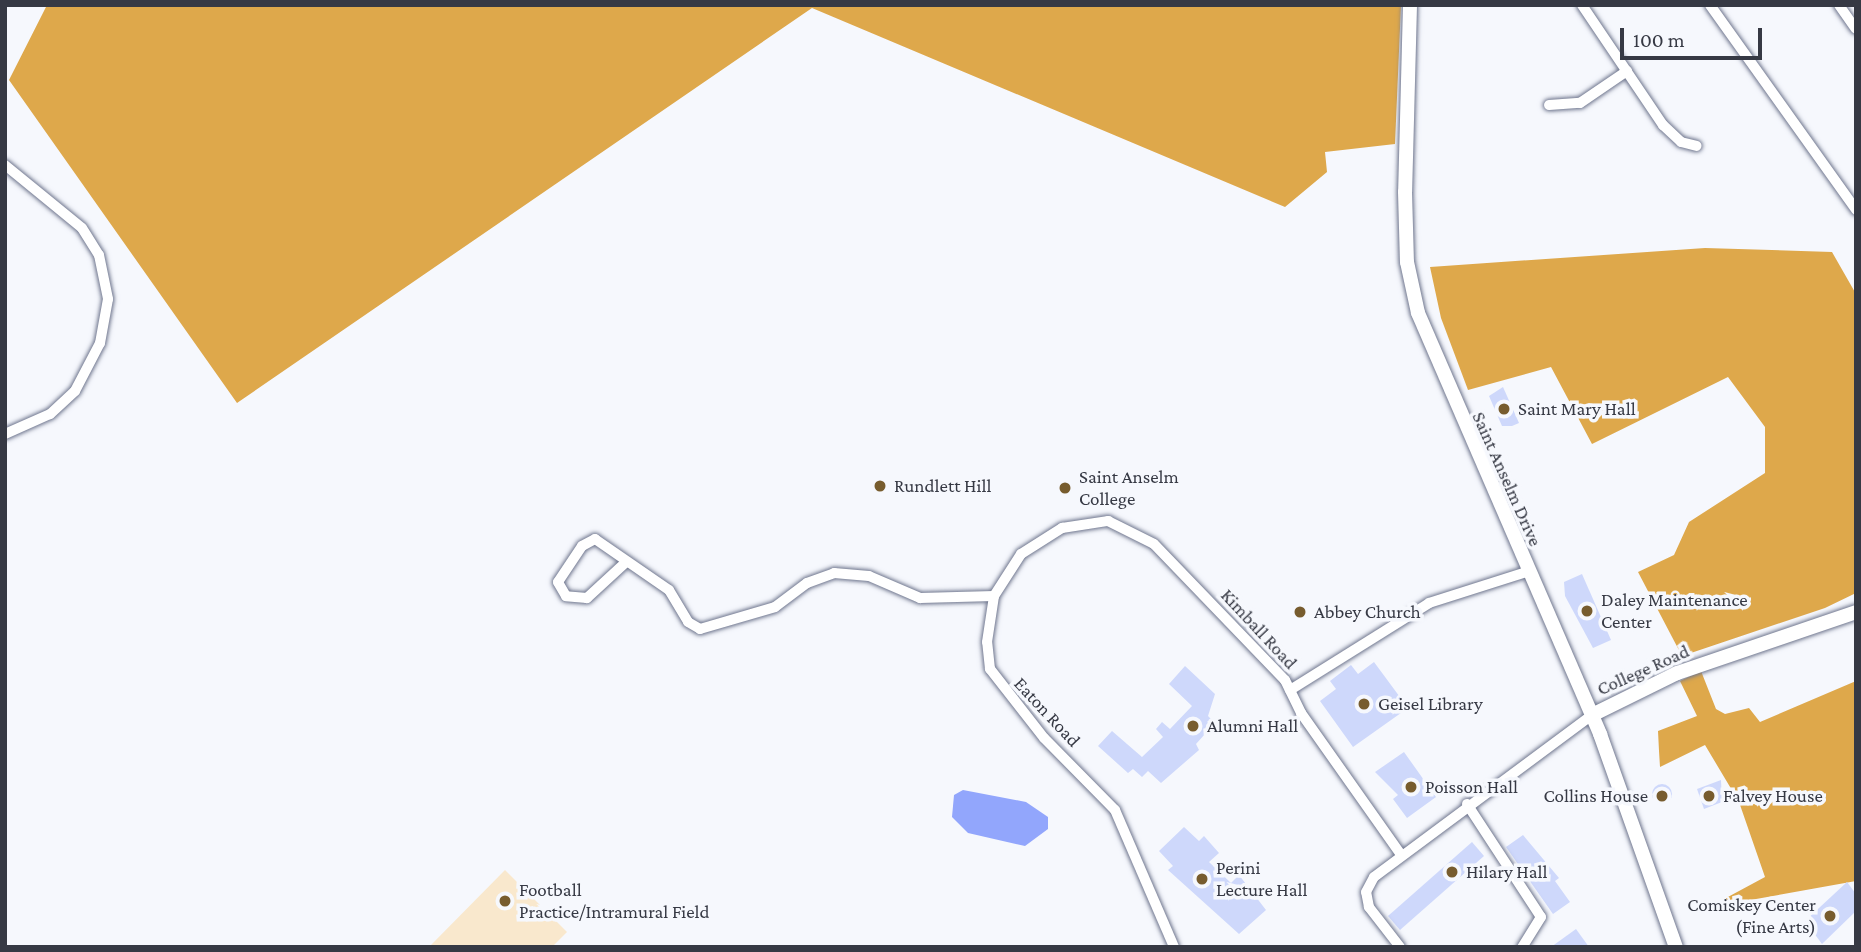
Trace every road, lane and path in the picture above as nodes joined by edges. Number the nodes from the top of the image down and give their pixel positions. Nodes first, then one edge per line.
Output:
1 (1410, 5) edge
2 (1582, 5) edge
3 (1710, 5) edge
4 (1839, 5) edge
5 (1856, 29) edge
6 (1627, 71) junction
7 (1549, 105) dead end
8 (1697, 146) dead end
9 (5, 165) edge
10 (1856, 210) edge
11 (5, 434) edge
12 (625, 563) junction
13 (1527, 572) junction
14 (994, 596) junction
15 (1856, 612) edge
16 (1290, 690) junction
17 (1592, 715) junction
18 (1467, 804) junction
19 (1401, 855) junction
20 (1174, 947) edge
21 (1399, 947) edge
22 (1522, 947) edge
23 (1676, 947) edge

1 - 13 street, Saint Anselm Drive
2 - 6 street
3 - 10 street
4 - 5 street
6 - 7 street
6 - 8 street
9 - 11 street
12 - 12 street
12 - 14 street
13 - 16 street, Kimball Road
13 - 17 street, Saint Anselm Drive
14 - 16 street, Kimball Road
14 - 20 street, Eaton Road
15 - 17 street, College Road
16 - 19 street
17 - 18 street, College Road
17 - 23 street, Saint Anselm Drive
18 - 19 street, College Road
18 - 22 street
19 - 21 street, College Road

